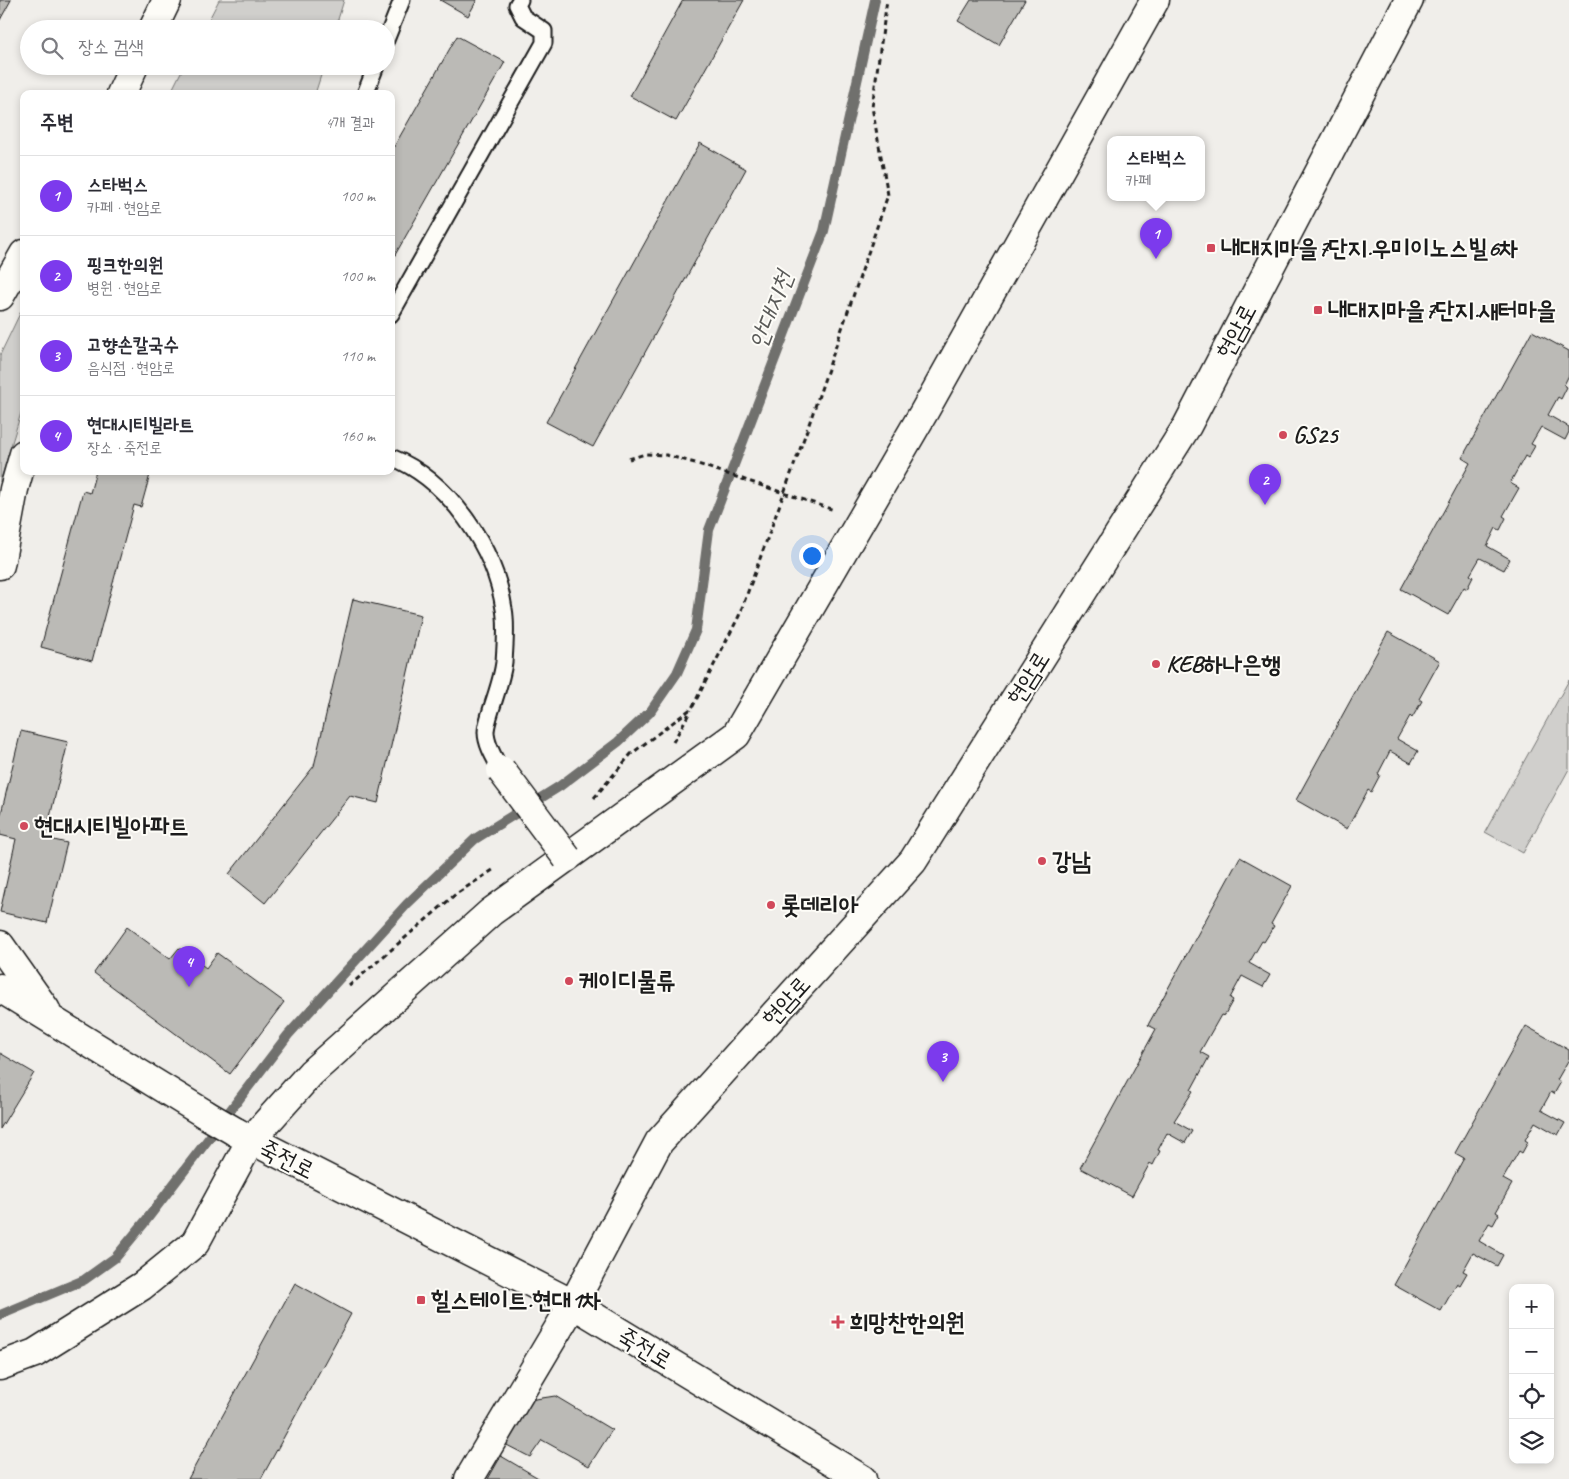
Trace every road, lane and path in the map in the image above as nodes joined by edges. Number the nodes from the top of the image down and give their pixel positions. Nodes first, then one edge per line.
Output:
1 (167, 0) edge
2 (402, 0) edge
3 (520, 0) edge
4 (887, 0) edge
5 (1155, 0) edge
6 (1410, 0) edge
7 (157, 20) edge
8 (394, 20) edge
9 (130, 75) edge
10 (372, 75) edge
11 (123, 90) edge
12 (367, 90) edge
13 (20, 261) edge
14 (0, 296) edge
15 (395, 307) edge
16 (395, 459) edge
17 (629, 459) dead end
18 (20, 468) edge
19 (784, 494) junction
20 (842, 512) dead end
21 (0, 565) edge
22 (501, 770) joint
23 (593, 799) dead end
24 (567, 858) junction
25 (498, 867) dead end
26 (0, 945) edge
27 (348, 986) dead end
28 (0, 988) edge
29 (52, 1020) junction
30 (243, 1136) junction
31 (573, 1304) junction
32 (0, 1366) edge
33 (469, 1479) edge
34 (862, 1479) edge

1 - 7 street
2 - 8 lane
3 - 15 lane
4 - 19 path
5 - 24 street
6 - 31 street, 현암로
9 - 11 street
10 - 12 lane
13 - 14 street
16 - 22 lane
17 - 19 path
18 - 21 street
19 - 20 path
19 - 23 path
22 - 24 street, bridge
24 - 30 street
25 - 27 path
26 - 29 street
28 - 29 street
29 - 30 street, 죽전로
30 - 31 street, 죽전로
30 - 32 street
31 - 33 street, 현암로
31 - 34 street, 죽전로

